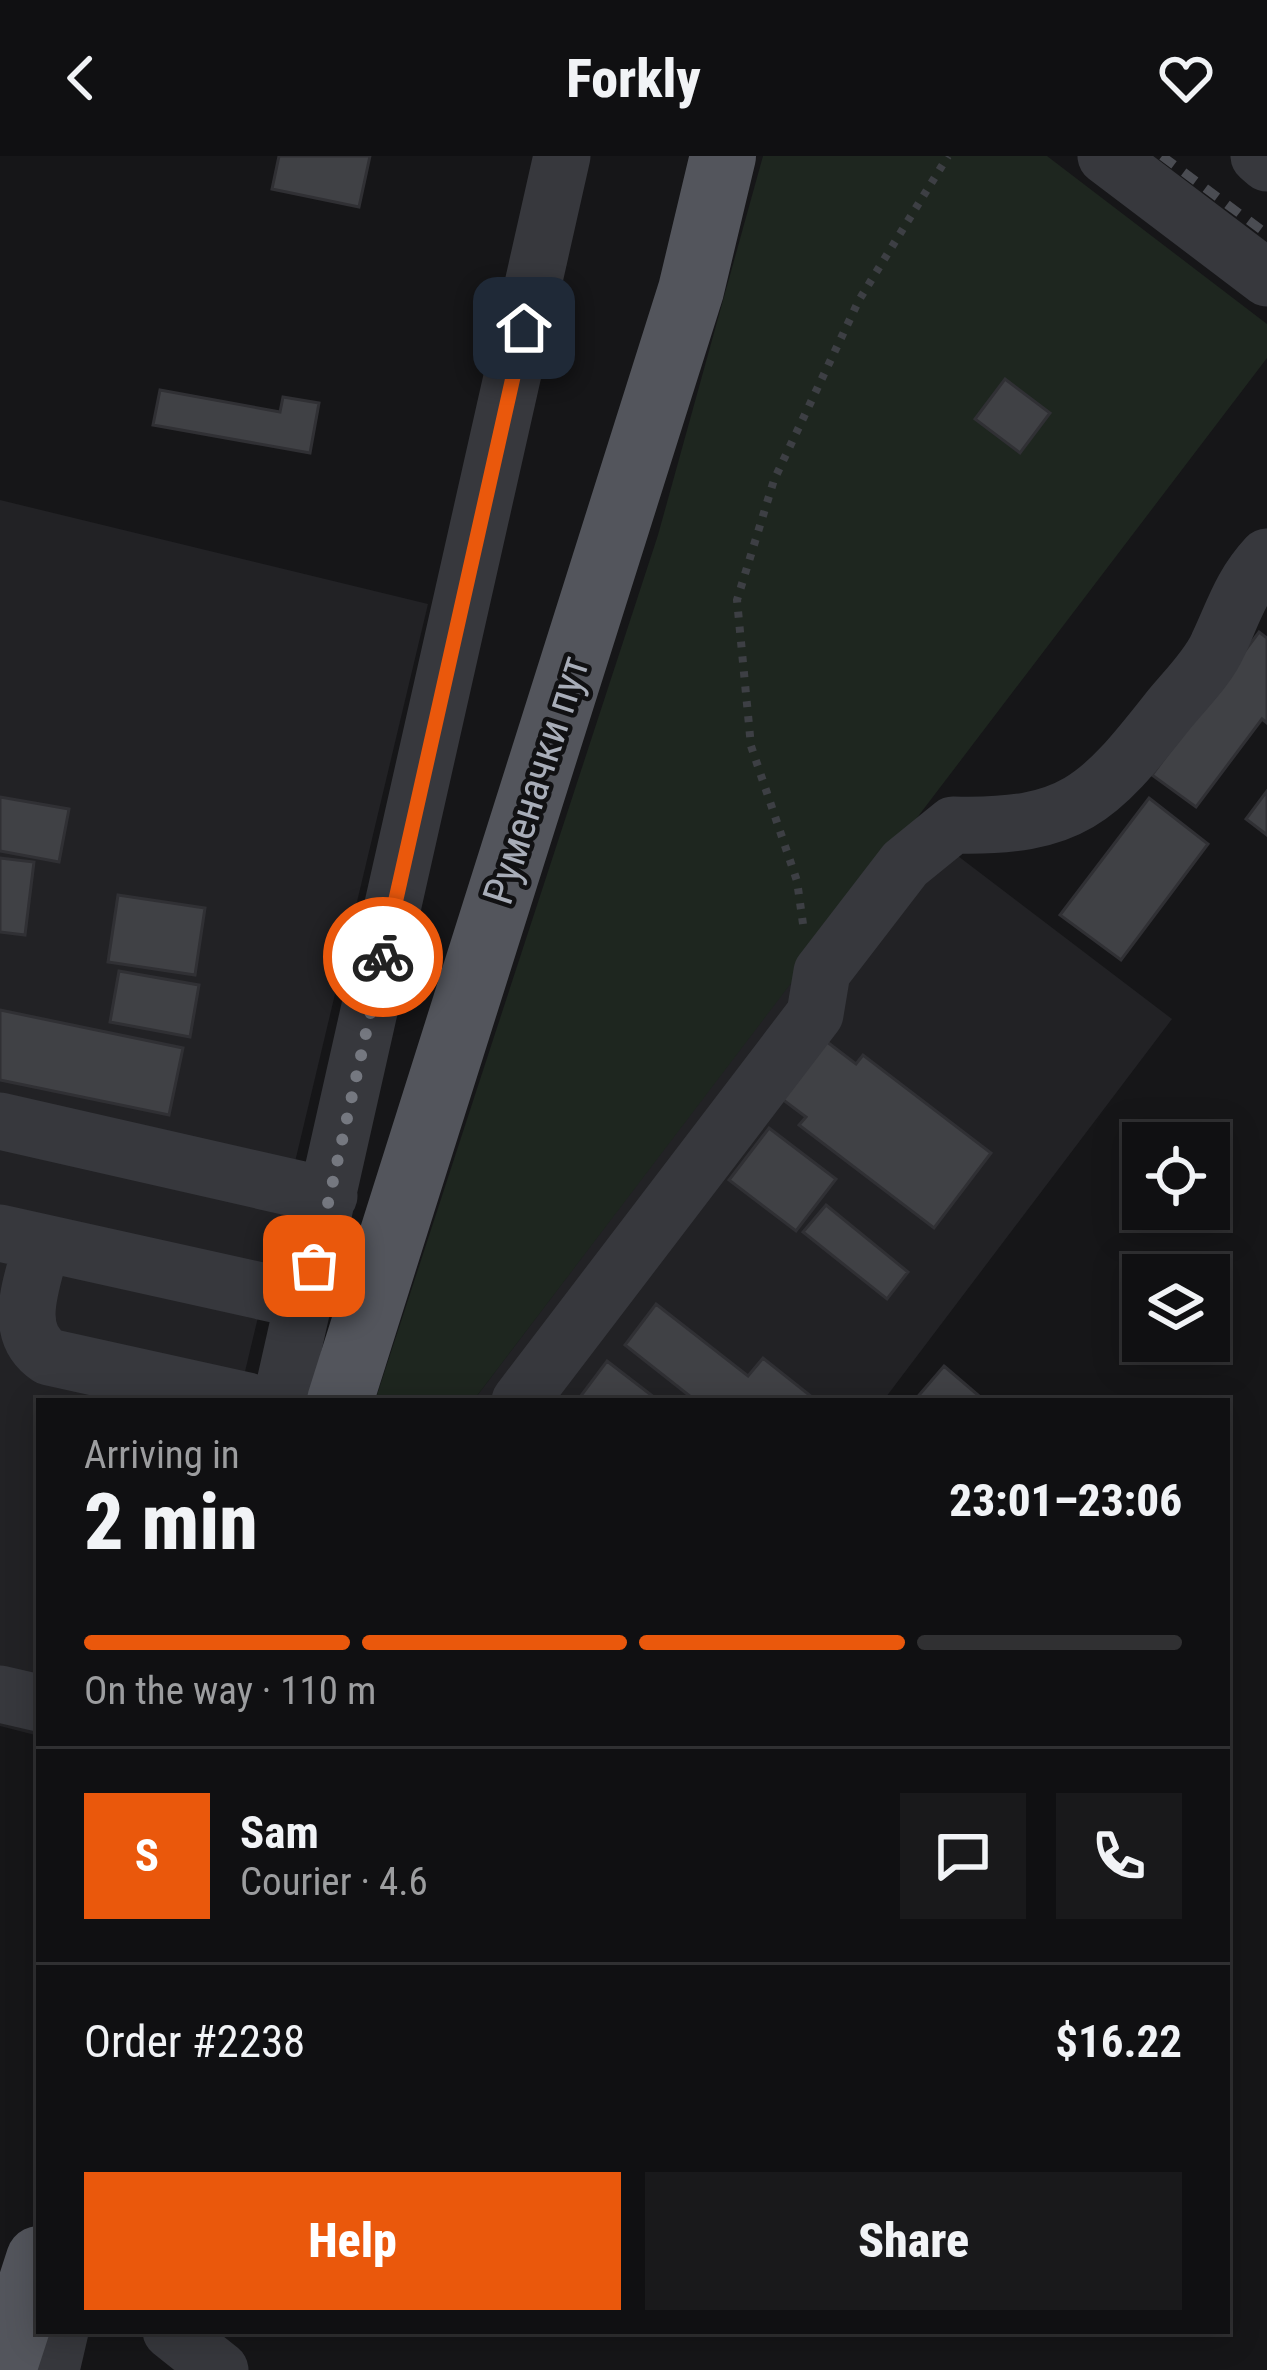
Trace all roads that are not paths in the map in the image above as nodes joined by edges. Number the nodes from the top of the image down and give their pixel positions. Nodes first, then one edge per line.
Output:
1 (562, 156) edge
2 (723, 156) edge
3 (1106, 156) edge
4 (1259, 156) edge
5 (1267, 163) edge
6 (1267, 278) edge
7 (1267, 557) edge
8 (0, 1121) edge
9 (329, 1196) junction
10 (21, 1238) edge
11 (306, 1301) junction
12 (234, 1398) edge
13 (282, 1398) edge
14 (341, 1398) edge
15 (522, 1398) edge
16 (0, 1694) edge
17 (36, 1701) edge
18 (36, 2305) edge
19 (47, 2334) edge
20 (175, 2334) edge
21 (3, 2370) edge
22 (51, 2370) edge
23 (220, 2370) edge

1 - 9 street
2 - 14 main road, Руменачки пут
3 - 6 street
4 - 5 street
7 - 15 street
8 - 9 street
9 - 11 street
10 - 11 street
10 - 12 street
11 - 13 street
16 - 17 street
18 - 21 main road
19 - 22 street
20 - 23 street

